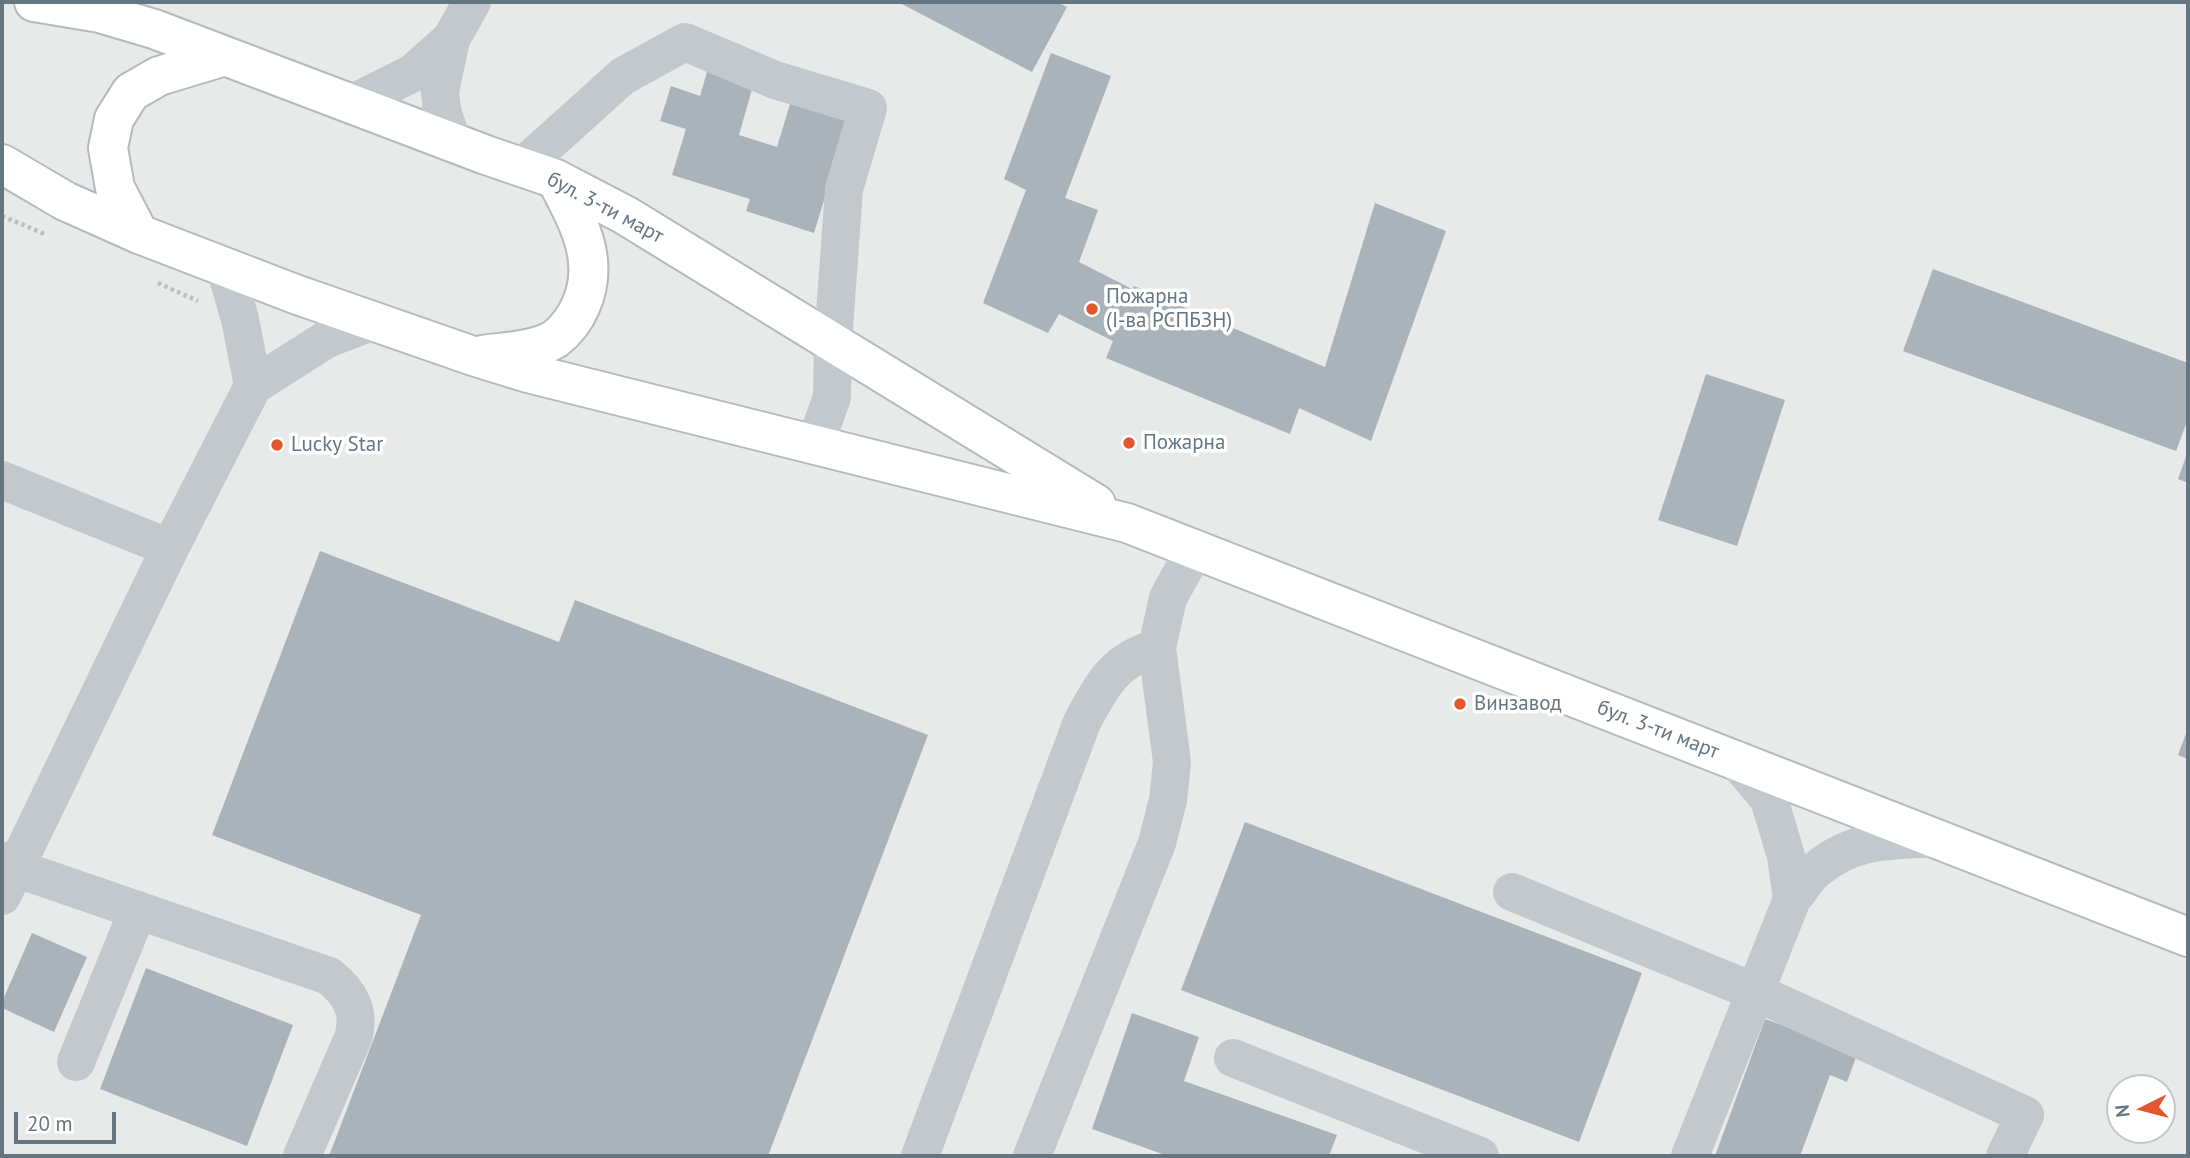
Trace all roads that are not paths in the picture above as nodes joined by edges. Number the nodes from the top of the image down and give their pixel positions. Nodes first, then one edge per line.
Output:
1 (34, 2) edge
2 (471, 2) edge
3 (451, 39) junction
4 (225, 56) junction
5 (353, 103) junction
6 (452, 142) junction
7 (2, 164) edge
8 (539, 173) junction
9 (139, 234) junction
10 (225, 267) junction
11 (374, 321) junction
12 (833, 342) junction
13 (472, 356) junction
14 (253, 386) junction
15 (815, 445) junction
16 (2, 480) edge
17 (1127, 523) junction
18 (170, 548) junction
19 (1195, 549) junction
20 (1157, 648) junction
21 (1736, 760) junction
22 (1935, 838) junction
23 (6, 875) edge
24 (1512, 892) dead end
25 (1792, 899) junction
26 (138, 910) junction
27 (2188, 937) edge
28 (1755, 992) junction
29 (1233, 1058) dead end
30 (76, 1062) dead end
31 (302, 1156) edge
32 (920, 1156) edge
33 (1031, 1156) edge
34 (1480, 1156) edge
35 (1690, 1156) edge
36 (2006, 1156) edge

1 - 4 main road, бул. 3-ти март
2 - 3 street
3 - 5 street
3 - 6 street
4 - 5 main road, бул. 3-ти март
4 - 9 main road
5 - 6 main road, бул. 3-ти март
6 - 8 main road, бул. 3-ти март
7 - 9 main road, бул. 3-ти март
8 - 12 main road, бул. 3-ти март
8 - 12 street
8 - 13 main road
9 - 10 main road, бул. 3-ти март
10 - 11 main road, бул. 3-ти март
10 - 14 street
11 - 13 main road, бул. 3-ти март
11 - 14 street
12 - 15 street
12 - 17 main road, бул. 3-ти март
13 - 15 main road, бул. 3-ти март
14 - 18 street
15 - 17 main road, бул. 3-ти март
16 - 18 street
17 - 19 main road, бул. 3-ти март
18 - 23 street
19 - 20 street
19 - 21 main road, бул. 3-ти март
20 - 32 street
20 - 33 street
21 - 22 main road, бул. 3-ти март
21 - 25 street
22 - 25 street
22 - 27 main road, бул. 3-ти март
23 - 26 street
24 - 28 street
25 - 28 street
26 - 30 street
26 - 31 street
28 - 35 street
28 - 36 street
29 - 34 street

